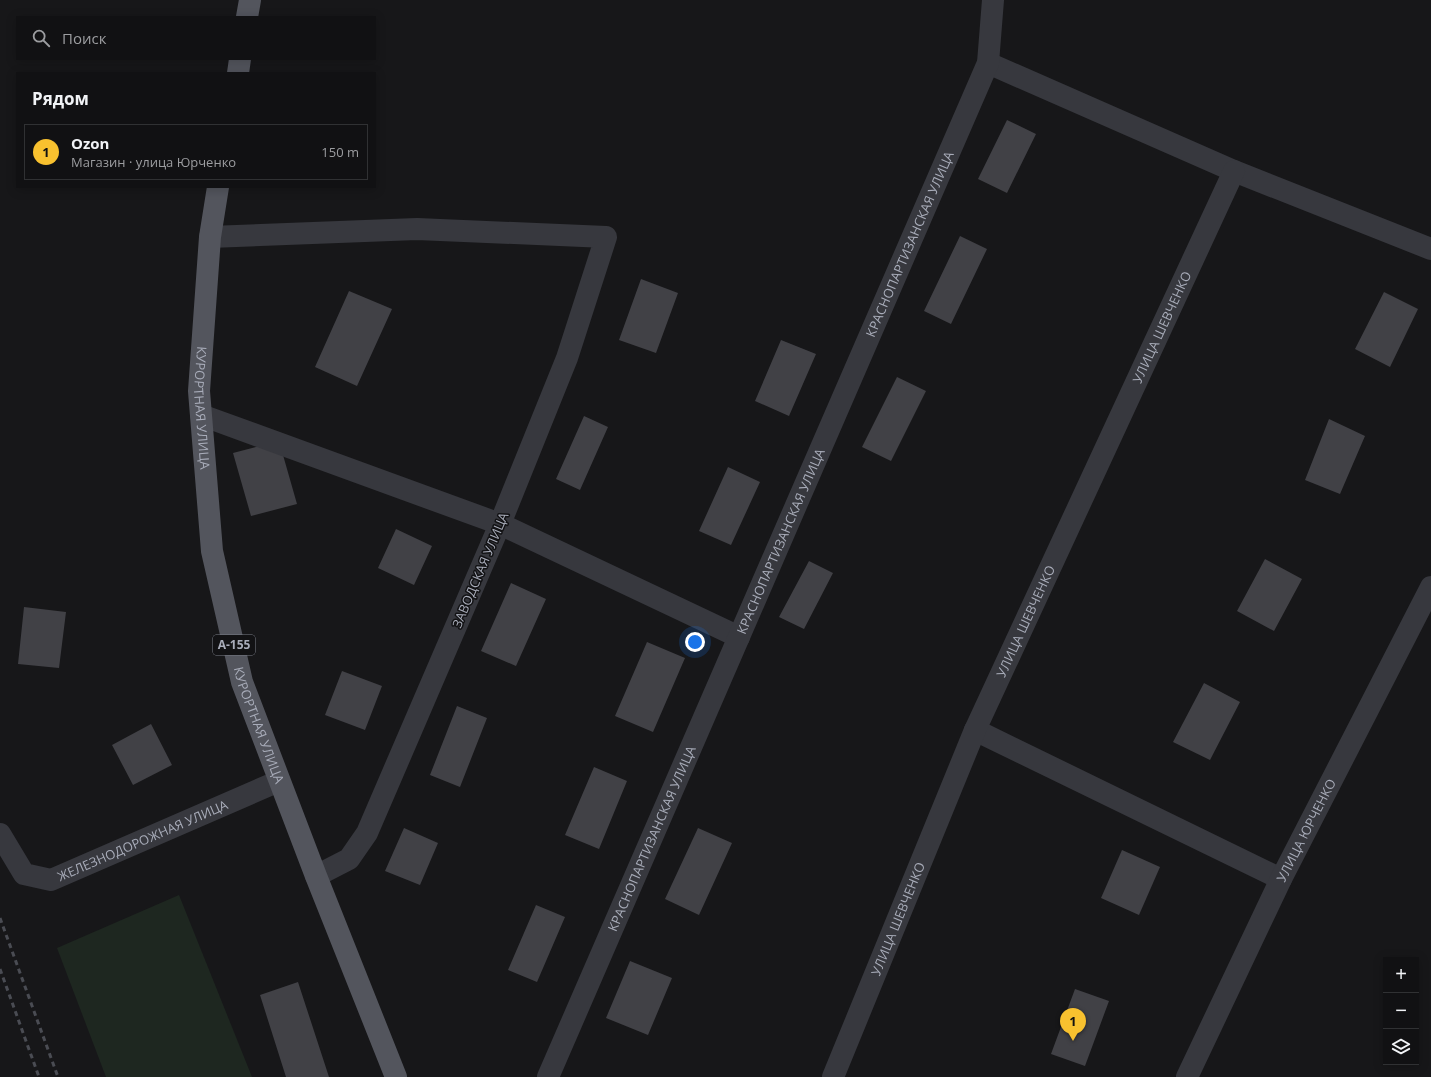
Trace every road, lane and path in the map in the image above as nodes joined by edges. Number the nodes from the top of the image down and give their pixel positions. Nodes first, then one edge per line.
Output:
1 (250, 0) edge
2 (993, 0) edge
3 (247, 16) edge
4 (240, 60) edge
5 (988, 63) junction
6 (238, 72) edge
7 (1234, 171) junction
8 (218, 188) edge
9 (210, 237) junction
10 (1431, 248) edge
11 (201, 415) junction
12 (500, 524) junction
13 (1428, 600) edge
14 (739, 637) junction
15 (975, 730) junction
16 (279, 781) junction
17 (0, 834) edge
18 (316, 876) junction
19 (1281, 879) junction
20 (396, 1077) edge
21 (548, 1077) edge
22 (833, 1077) edge
23 (1187, 1077) edge

1 - 3 main road
2 - 5 street, КРАСНОПАРТИЗАНСКАЯ УЛИЦА
4 - 6 main road
5 - 7 street
5 - 14 street, КРАСНОПАРТИЗАНСКАЯ УЛИЦА
7 - 10 street
7 - 15 street, УЛИЦА ШЕВЧЕНКО
8 - 9 main road, КУРОРТНАЯ УЛИЦА / А-155
9 - 11 main road, КУРОРТНАЯ УЛИЦА / А-155
9 - 12 street, ЗАВОДСКАЯ УЛИЦА
11 - 12 street
11 - 16 main road, КУРОРТНАЯ УЛИЦА / А-155
12 - 14 street
12 - 18 street, ЗАВОДСКАЯ УЛИЦА
13 - 19 street, УЛИЦА ЮРЧЕНКО
14 - 21 street, КРАСНОПАРТИЗАНСКАЯ УЛИЦА
15 - 19 street
15 - 22 street, УЛИЦА ШЕВЧЕНКО
16 - 17 street, ЖЕЛЕЗНОДОРОЖНАЯ УЛИЦА
16 - 18 main road, КУРОРТНАЯ УЛИЦА / А-155
18 - 20 main road, КУРОРТНАЯ УЛИЦА / А-155
19 - 23 street, УЛИЦА ЮРЧЕНКО

